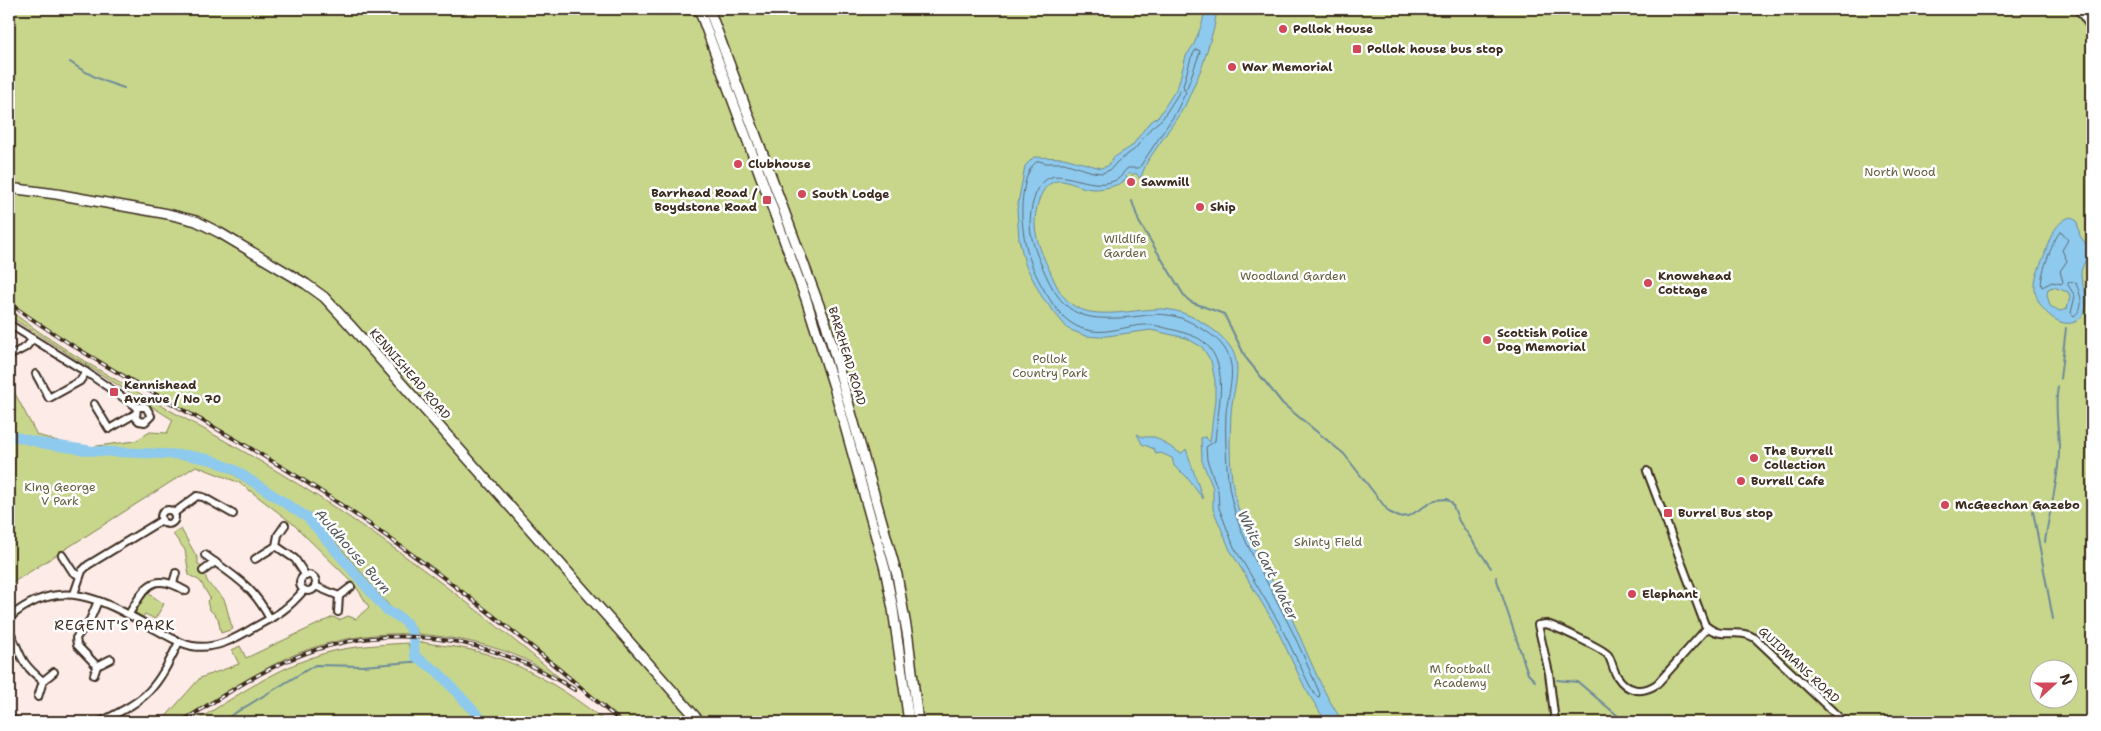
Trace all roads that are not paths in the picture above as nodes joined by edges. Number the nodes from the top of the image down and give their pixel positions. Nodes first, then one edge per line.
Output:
1 (699, 9) edge
2 (709, 9) edge
3 (1726, 9) edge
4 (1756, 9) edge
5 (2078, 9) edge
6 (2092, 29) edge
7 (9, 188) edge
8 (9, 324) edge
9 (33, 339) junction
10 (9, 356) edge
11 (86, 372) junction
12 (36, 374) dead end
13 (94, 404) dead end
14 (137, 407) junction
15 (136, 414) junction
16 (1647, 470) dead end
17 (880, 511) junction
18 (233, 514) dead end
19 (870, 514) junction
20 (285, 526) dead end
21 (276, 546) junction
22 (62, 555) dead end
23 (205, 555) dead end
24 (255, 559) dead end
25 (215, 562) junction
26 (203, 571) dead end
27 (176, 574) dead end
28 (80, 576) junction
29 (306, 576) junction
30 (173, 583) junction
31 (315, 586) junction
32 (351, 588) dead end
33 (304, 590) junction
34 (186, 591) dead end
35 (74, 594) junction
36 (339, 596) junction
37 (98, 601) junction
38 (338, 612) dead end
39 (129, 614) junction
40 (9, 618) edge
41 (270, 620) junction
42 (1707, 628) junction
43 (9, 630) edge
44 (179, 642) junction
45 (111, 659) dead end
46 (97, 666) junction
47 (54, 672) dead end
48 (94, 675) dead end
49 (43, 681) junction
50 (38, 696) dead end
51 (9, 718) edge
52 (16, 722) edge
53 (100, 722) edge
54 (700, 722) edge
55 (909, 722) edge
56 (918, 722) edge
57 (1555, 722) edge
58 (1844, 722) edge

1 - 19 main road, BARRHEAD ROAD
2 - 17 main road, BARRHEAD ROAD
3 - 4 street
5 - 6 street
7 - 54 main road, KENNISHEAD ROAD
8 - 9 street
9 - 10 street
9 - 11 street
11 - 12 street
11 - 14 street
13 - 15 street
14 - 15 street
14 - 15 street
16 - 42 street
17 - 19 main road
17 - 56 main road, BARRHEAD ROAD
18 - 28 street
19 - 55 main road, BARRHEAD ROAD
20 - 21 street
21 - 24 street
21 - 29 street
22 - 28 street
23 - 25 street
25 - 26 street
25 - 41 street
27 - 30 street
28 - 35 street
29 - 31 street
29 - 33 street
30 - 34 street
30 - 39 street
31 - 33 street
31 - 36 street
32 - 36 street
33 - 41 street
35 - 37 street
35 - 40 street
36 - 38 street
37 - 39 street
37 - 46 street
39 - 44 street
41 - 44 street
42 - 57 street
42 - 58 street, GUIDMANS ROAD
43 - 49 street
44 - 53 street
45 - 46 street
46 - 48 street
47 - 49 street
49 - 50 street
51 - 52 street

